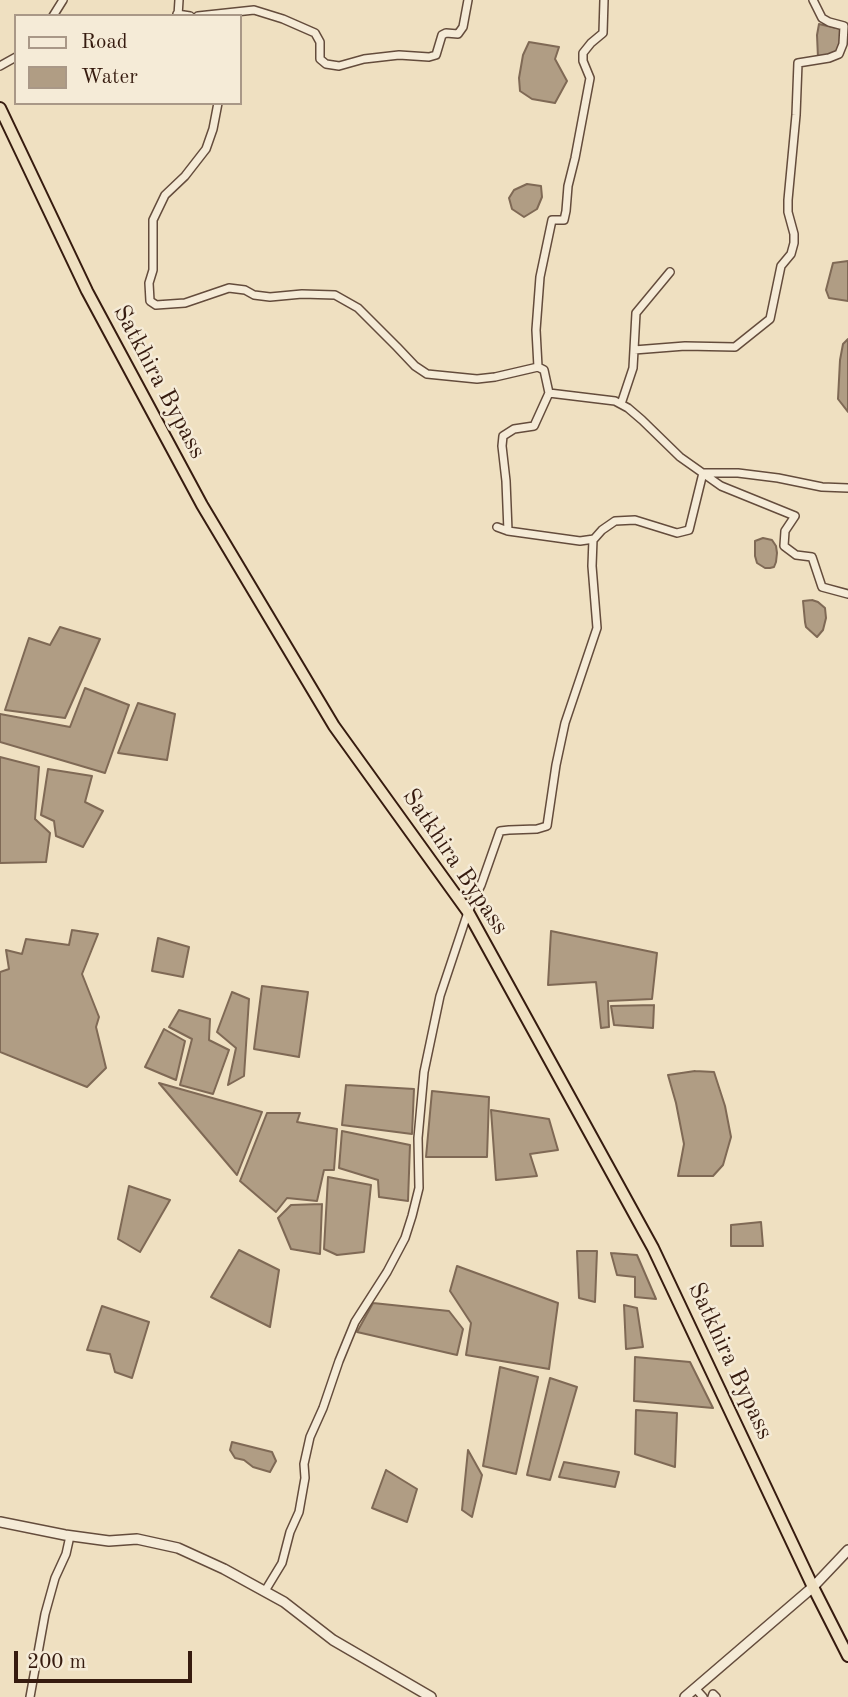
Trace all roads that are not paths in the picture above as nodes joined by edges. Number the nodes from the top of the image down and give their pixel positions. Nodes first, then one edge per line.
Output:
1 (468, 0) edge
2 (604, 0) edge
3 (813, 0) edge
4 (217, 14) edge
5 (218, 105) edge
6 (0, 108) edge
7 (670, 272) dead end
8 (634, 350) junction
9 (538, 367) junction
10 (549, 393) junction
11 (621, 404) junction
12 (703, 473) junction
13 (848, 488) edge
14 (497, 527) dead end
15 (508, 531) junction
16 (593, 539) junction
17 (848, 594) edge
18 (468, 912) junction
19 (0, 1522) edge
20 (70, 1536) junction
21 (848, 1550) edge
22 (813, 1587) junction
23 (265, 1591) junction
24 (848, 1656) edge
25 (695, 1688) junction
26 (30, 1697) edge
27 (431, 1697) edge
28 (685, 1697) edge
29 (703, 1697) edge

1 - 4 street
2 - 9 street
3 - 8 street
5 - 9 street
6 - 18 highway, Satkhira Bypass
7 - 8 street
8 - 11 street
9 - 10 street
10 - 11 street
10 - 15 street
11 - 12 street
12 - 13 street
12 - 16 street
12 - 17 street
14 - 15 street
15 - 16 street
16 - 18 street
18 - 22 highway, Satkhira Bypass
18 - 23 street
19 - 20 street
20 - 23 street
20 - 26 street
21 - 22 street
22 - 24 highway, Satkhira Bypass
22 - 25 street
23 - 27 street
25 - 28 street
25 - 29 street

